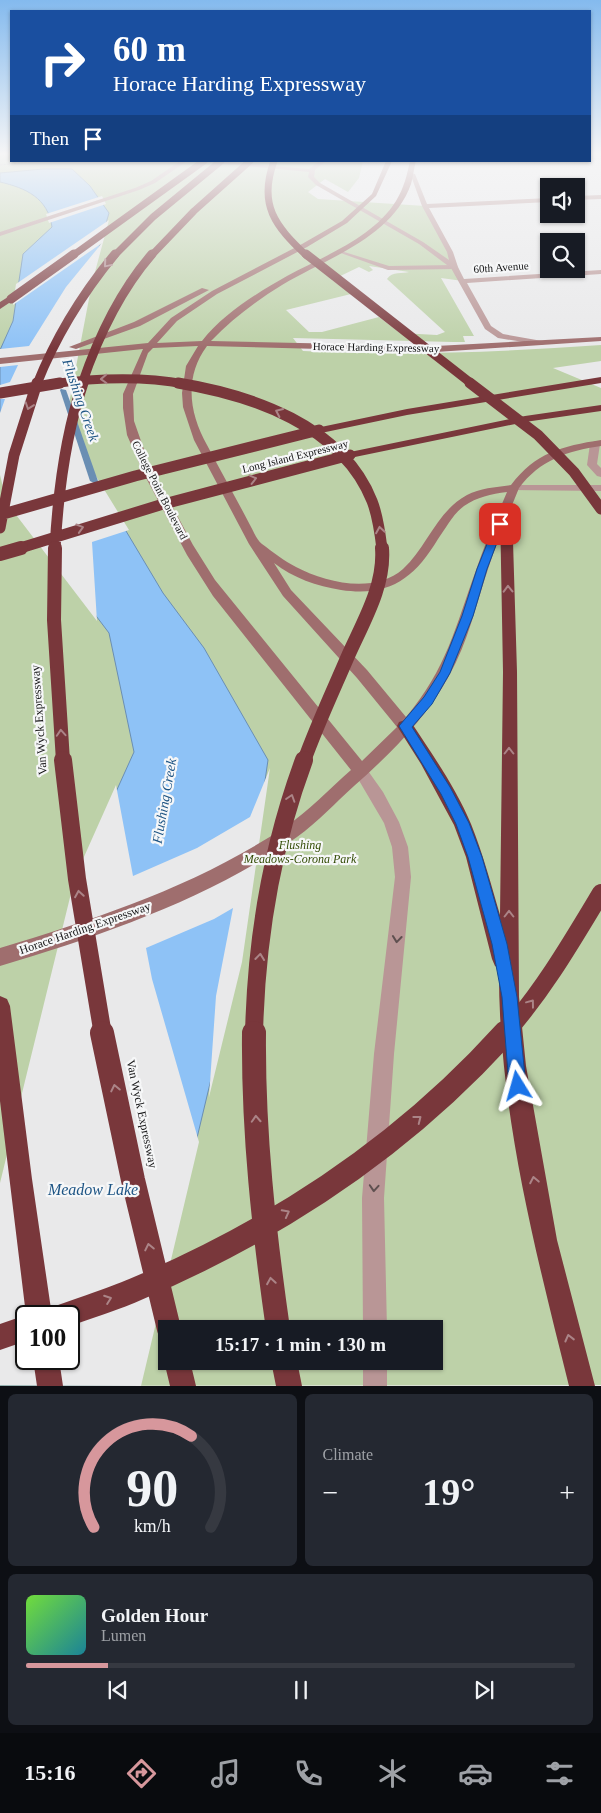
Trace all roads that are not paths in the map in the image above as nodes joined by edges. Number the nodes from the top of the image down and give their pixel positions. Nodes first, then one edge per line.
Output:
1 (47, 220) edge
2 (121, 220) edge
3 (150, 220) edge
4 (184, 220) edge
5 (275, 220) edge
6 (345, 220) edge
7 (377, 220) edge
8 (383, 220) edge
9 (433, 220) edge
10 (381, 222) junction
11 (0, 234) edge
12 (340, 251) junction
13 (454, 267) junction
14 (259, 268) junction
15 (601, 272) edge
16 (463, 281) junction
17 (0, 306) edge
18 (601, 338) edge
19 (542, 343) junction
20 (204, 344) junction
21 (150, 346) junction
22 (82, 348) junction
23 (0, 361) edge
24 (601, 380) edge
25 (0, 393) edge
26 (601, 408) edge
27 (598, 443) edge
28 (601, 474) edge
29 (514, 488) junction
30 (601, 488) edge
31 (506, 509) junction
32 (601, 509) edge
33 (0, 515) edge
34 (0, 528) edge
35 (255, 544) junction
36 (0, 554) edge
37 (405, 726) junction
38 (360, 772) junction
39 (601, 893) edge
40 (0, 956) edge
41 (509, 997) junction
42 (0, 1006) edge
43 (37, 1305) edge
44 (80, 1310) edge
45 (166, 1320) edge
46 (277, 1320) edge
47 (374, 1320) edge
48 (15, 1331) edge
49 (0, 1336) edge
50 (48, 1370) edge
51 (179, 1370) edge
52 (286, 1370) edge
53 (375, 1370) edge
54 (50, 1386) edge
55 (183, 1386) edge
56 (289, 1386) edge
57 (375, 1386) edge
58 (582, 1386) edge

1 - 11 street
2 - 17 highway, bridge
3 -> 34 highway, bridge
45 -> 4 highway, Van Wyck Expressway, bridge
5 - 32 highway, bridge
6 - 14 main road, College Point Boulevard
7 - 10 street
8 - 10 main road
9 - 13 street
10 - 12 main road
10 - 13 street
12 - 13 street
12 - 20 main road
13 - 16 street
14 - 21 main road, College Point Boulevard
14 - 22 main road
15 - 16 street, 60th Avenue
16 - 19 street
18 - 19 main road, Horace Harding Expressway
19 - 20 main road, Horace Harding Expressway
20 - 21 main road, Horace Harding Expressway
20 - 35 main road
21 - 22 main road, Horace Harding Expressway
21 - 38 main road, College Point Boulevard
22 - 23 main road
24 - 33 highway, Long Island Expressway, bridge
46 -> 25 highway, bridge
36 -> 26 highway, Long Island Expressway, bridge
27 - 28 street
27 - 29 main road, Horace Harding Expressway
29 - 30 street
29 - 31 main road, Horace Harding Expressway
29 - 35 main road
31 - 37 main road, Horace Harding Expressway
41 -> 31 highway
35 - 37 main road
37 - 38 main road, Horace Harding Expressway
37 - 41 highway
38 - 40 main road, Horace Harding Expressway, bridge
38 -> 47 street
44 -> 39 highway, bridge
58 -> 41 highway
42 - 43 highway
48 - 49 highway
50 - 54 highway
51 - 55 highway
52 - 56 highway
53 - 57 street

